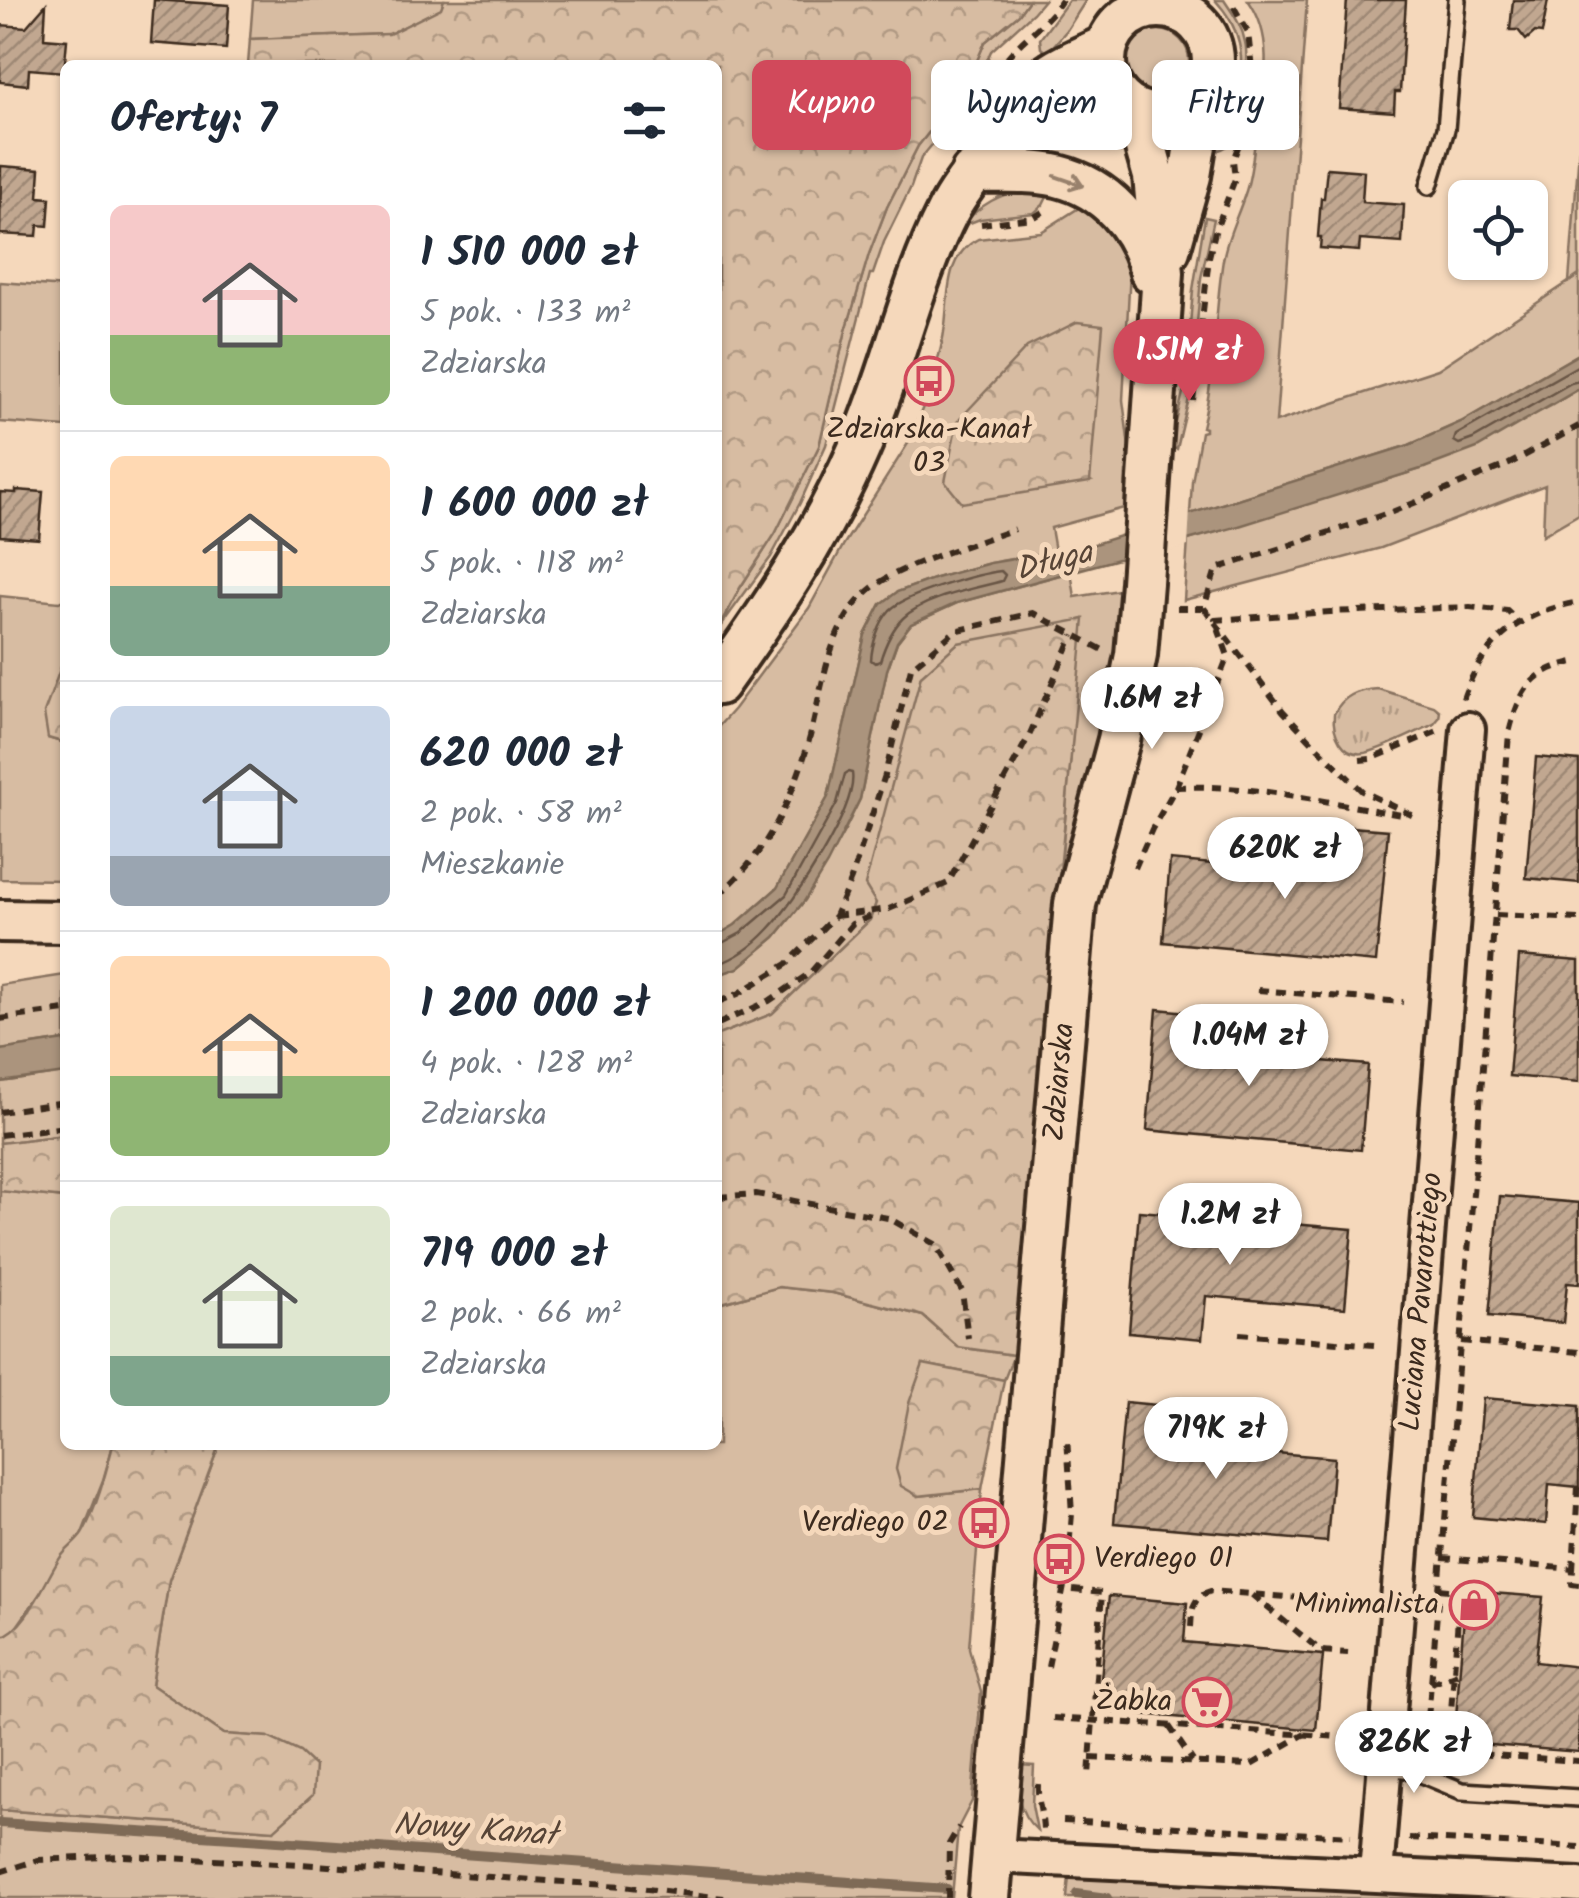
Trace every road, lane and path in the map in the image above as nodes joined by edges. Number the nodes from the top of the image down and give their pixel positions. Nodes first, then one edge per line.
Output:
1 (1062, 0) edge
2 (1230, 0) edge
3 (1457, 0) edge
4 (1185, 7) edge
5 (1113, 16) edge
6 (1026, 41) dead end
7 (1104, 60) edge
8 (1213, 60) edge
9 (1132, 116) edge
10 (1000, 150) edge
11 (1194, 150) edge
12 (981, 162) junction
13 (1430, 186) dead end
14 (1054, 198) dead end
15 (933, 241) junction
16 (1161, 291) junction
17 (1190, 416) dead end
18 (1579, 426) edge
19 (1014, 529) dead end
20 (1579, 602) edge
21 (1178, 608) dead end
22 (1204, 608) junction
23 (1216, 620) junction
24 (1518, 622) junction
25 (1073, 635) junction
26 (1136, 654) junction
27 (1579, 661) edge
28 (722, 678) edge
29 (1458, 720) junction
30 (1360, 760) dead end
31 (1176, 787) junction
32 (1134, 868) dead end
33 (722, 890) edge
34 (889, 909) junction
35 (835, 916) junction
36 (1496, 916) junction
37 (1579, 919) edge
38 (0, 922) edge
39 (60, 922) edge
40 (1258, 990) dead end
41 (722, 1000) edge
42 (1403, 1002) dead end
43 (60, 1011) edge
44 (0, 1018) edge
45 (722, 1022) edge
46 (60, 1103) edge
47 (0, 1112) edge
48 (60, 1128) edge
49 (0, 1135) edge
50 (722, 1196) edge
51 (1239, 1334) dead end
52 (968, 1338) dead end
53 (1461, 1341) junction
54 (1374, 1346) dead end
55 (1579, 1352) edge
56 (1066, 1425) dead end
57 (1578, 1487) edge
58 (1442, 1558) junction
59 (1572, 1569) junction
60 (1579, 1585) edge
61 (1439, 1589) junction
62 (1073, 1590) dead end
63 (1251, 1594) junction
64 (1352, 1602) dead end
65 (1191, 1628) dead end
66 (1044, 1630) dead end
67 (1060, 1634) junction
68 (1348, 1653) dead end
69 (1048, 1668) dead end
70 (1457, 1672) junction
71 (1431, 1682) junction
72 (1052, 1718) dead end
73 (1093, 1720) junction
74 (1168, 1725) junction
75 (1305, 1734) junction
76 (1364, 1738) dead end
77 (1090, 1758) junction
78 (1579, 1760) edge
79 (1194, 1762) junction
80 (1385, 1767) junction
81 (1038, 1770) dead end
82 (1423, 1773) junction
83 (1090, 1776) dead end
84 (1579, 1798) edge
85 (1063, 1821) dead end
86 (1044, 1836) dead end
87 (1380, 1836) junction
88 (1579, 1846) edge
89 (992, 1856) junction
90 (0, 1872) edge
91 (1376, 1874) junction
92 (1579, 1885) edge
93 (724, 1898) edge
94 (989, 1898) edge

1 - 6 path
2 - 17 path
3 - 13 lane
4 - 5 street
4 - 8 street
5 - 7 street
5 - 12 street
9 - 16 street, Zdziarska
10 - 12 street
11 - 16 street, Zdziarska
12 - 15 street
12 -> 16 street
14 - 15 path
15 - 28 street
16 - 26 street, Zdziarska
18 - 22 path
19 - 33 path
20 - 24 path
21 - 22 path
22 - 23 path
23 - 24 path
23 - 31 path
23 - 31 path
24 - 29 path
25 - 26 path
25 - 34 path
25 - 35 path
26 - 89 street, Zdziarska
27 - 36 path
29 - 30 path
29 - 80 street, Luciana Pavarottiego
31 - 32 path
34 - 35 path
34 - 45 path
35 - 41 path
36 - 37 path
36 - 53 path
38 - 39 street
40 - 42 path
43 - 44 path
46 - 47 path
48 - 49 path
50 - 52 path
51 - 54 path
53 - 55 path
53 - 58 path
56 - 67 path
57 - 59 path
58 - 59 path
58 - 61 path
59 - 60 path
61 - 70 path
61 - 71 path
62 - 73 path
63 - 64 path
63 - 65 path
63 - 68 path
66 - 67 path
67 - 69 path
70 - 71 path
70 - 78 path
71 - 82 path
72 - 73 path
73 - 74 path
73 - 77 path
74 - 75 path
74 - 79 path
75 - 76 path
75 - 79 path
77 - 79 path
77 - 83 path
80 - 82 lane
80 - 87 street, Luciana Pavarottiego
81 - 86 path
82 - 84 lane
85 - 87 path
87 - 88 path
87 - 91 street, Luciana Pavarottiego
89 - 91 street
89 - 94 street, Zdziarska
90 - 93 path
91 - 92 street

